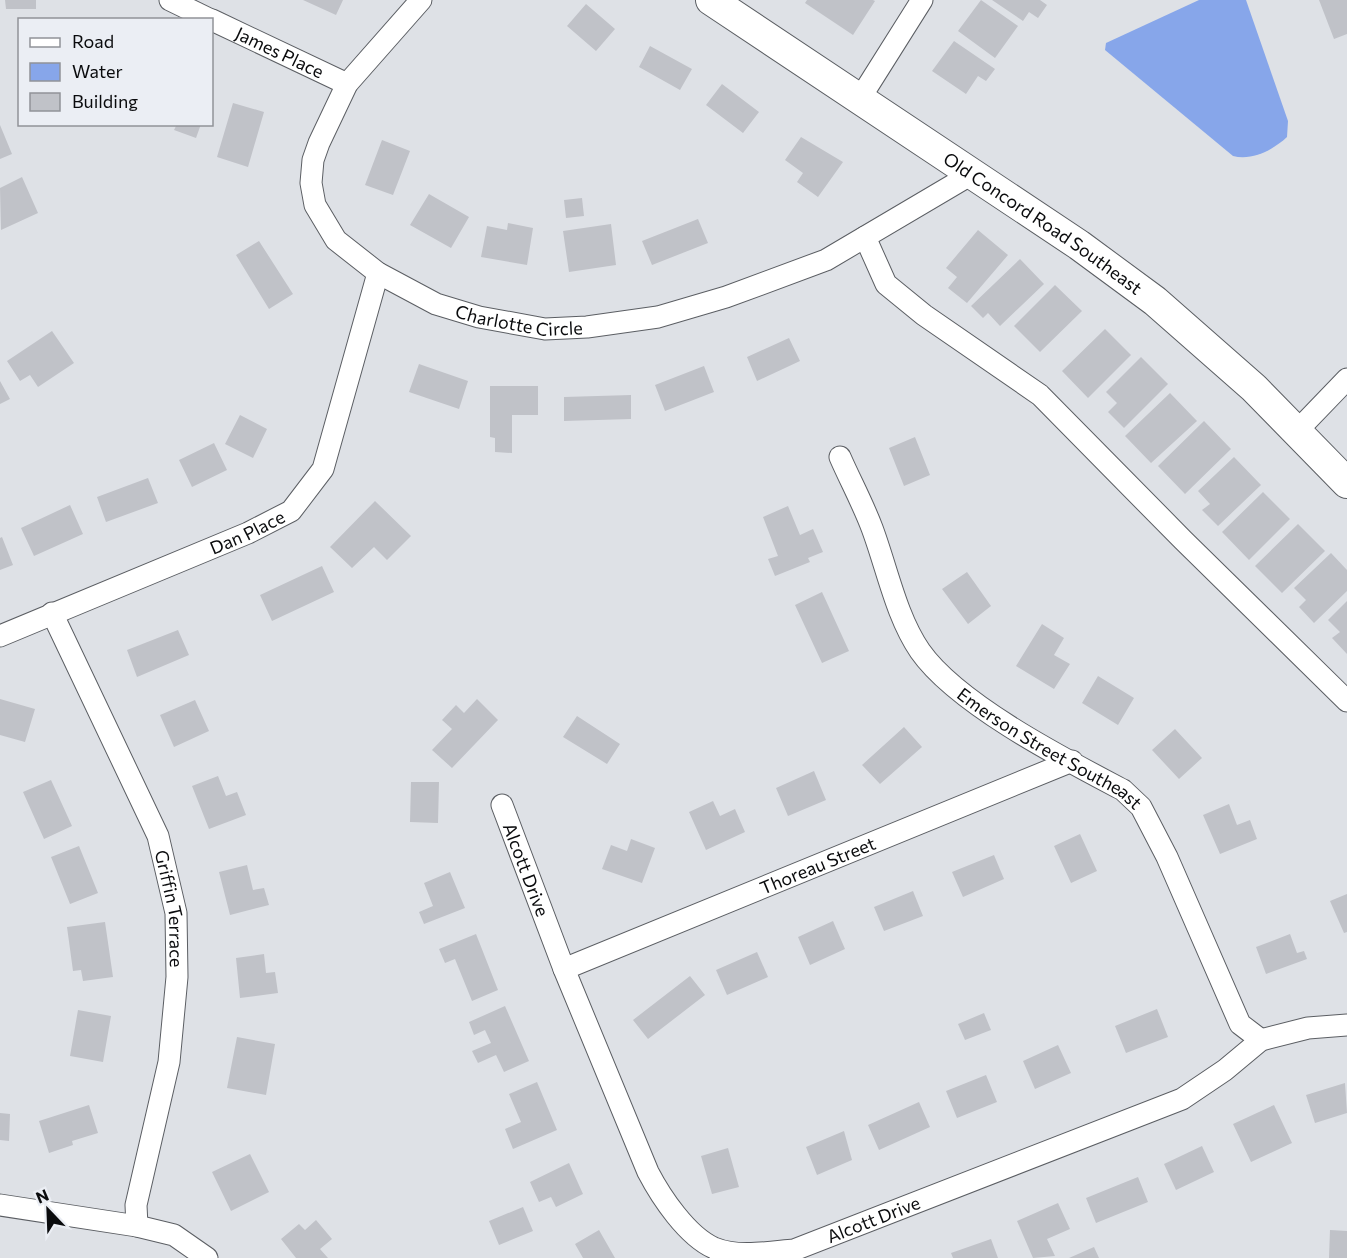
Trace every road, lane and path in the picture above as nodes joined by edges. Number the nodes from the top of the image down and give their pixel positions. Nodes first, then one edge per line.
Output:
1 (170, 0) edge
2 (422, 0) edge
3 (711, 0) edge
4 (922, 0) edge
5 (207, 18) edge
6 (213, 21) edge
7 (347, 84) junction
8 (859, 100) junction
9 (970, 175) junction
10 (866, 237) junction
11 (378, 273) junction
12 (1347, 379) edge
13 (1296, 432) junction
14 (840, 457) dead end
15 (1347, 483) edge
16 (52, 613) junction
17 (0, 636) edge
18 (1347, 701) edge
19 (1072, 761) junction
20 (502, 806) dead end
21 (564, 969) junction
22 (1347, 1025) edge
23 (1261, 1040) junction
24 (0, 1205) edge
25 (137, 1226) junction
26 (207, 1258) edge

1 - 5 street, James Place
2 - 7 street, Charlotte Circle
3 - 8 street, Old Concord Road Southeast
4 - 8 street
6 - 7 street, James Place
7 - 11 street, Charlotte Circle
8 - 9 street, Old Concord Road Southeast
9 - 10 street, Charlotte Circle
9 - 13 street, Old Concord Road Southeast
10 - 11 street, Charlotte Circle
10 - 18 street
11 - 16 street, Dan Place
12 - 13 street
13 - 15 street, Old Concord Road Southeast
14 - 19 street, Emerson Street Southeast
16 - 17 street, Dan Place
16 - 25 street, Griffin Terrace
19 - 21 street, Thoreau Street
19 - 23 street, Emerson Street Southeast
20 - 21 street, Alcott Drive
21 - 23 street, Alcott Drive
22 - 23 street, Alcott Drive
24 - 25 street
25 - 26 street

